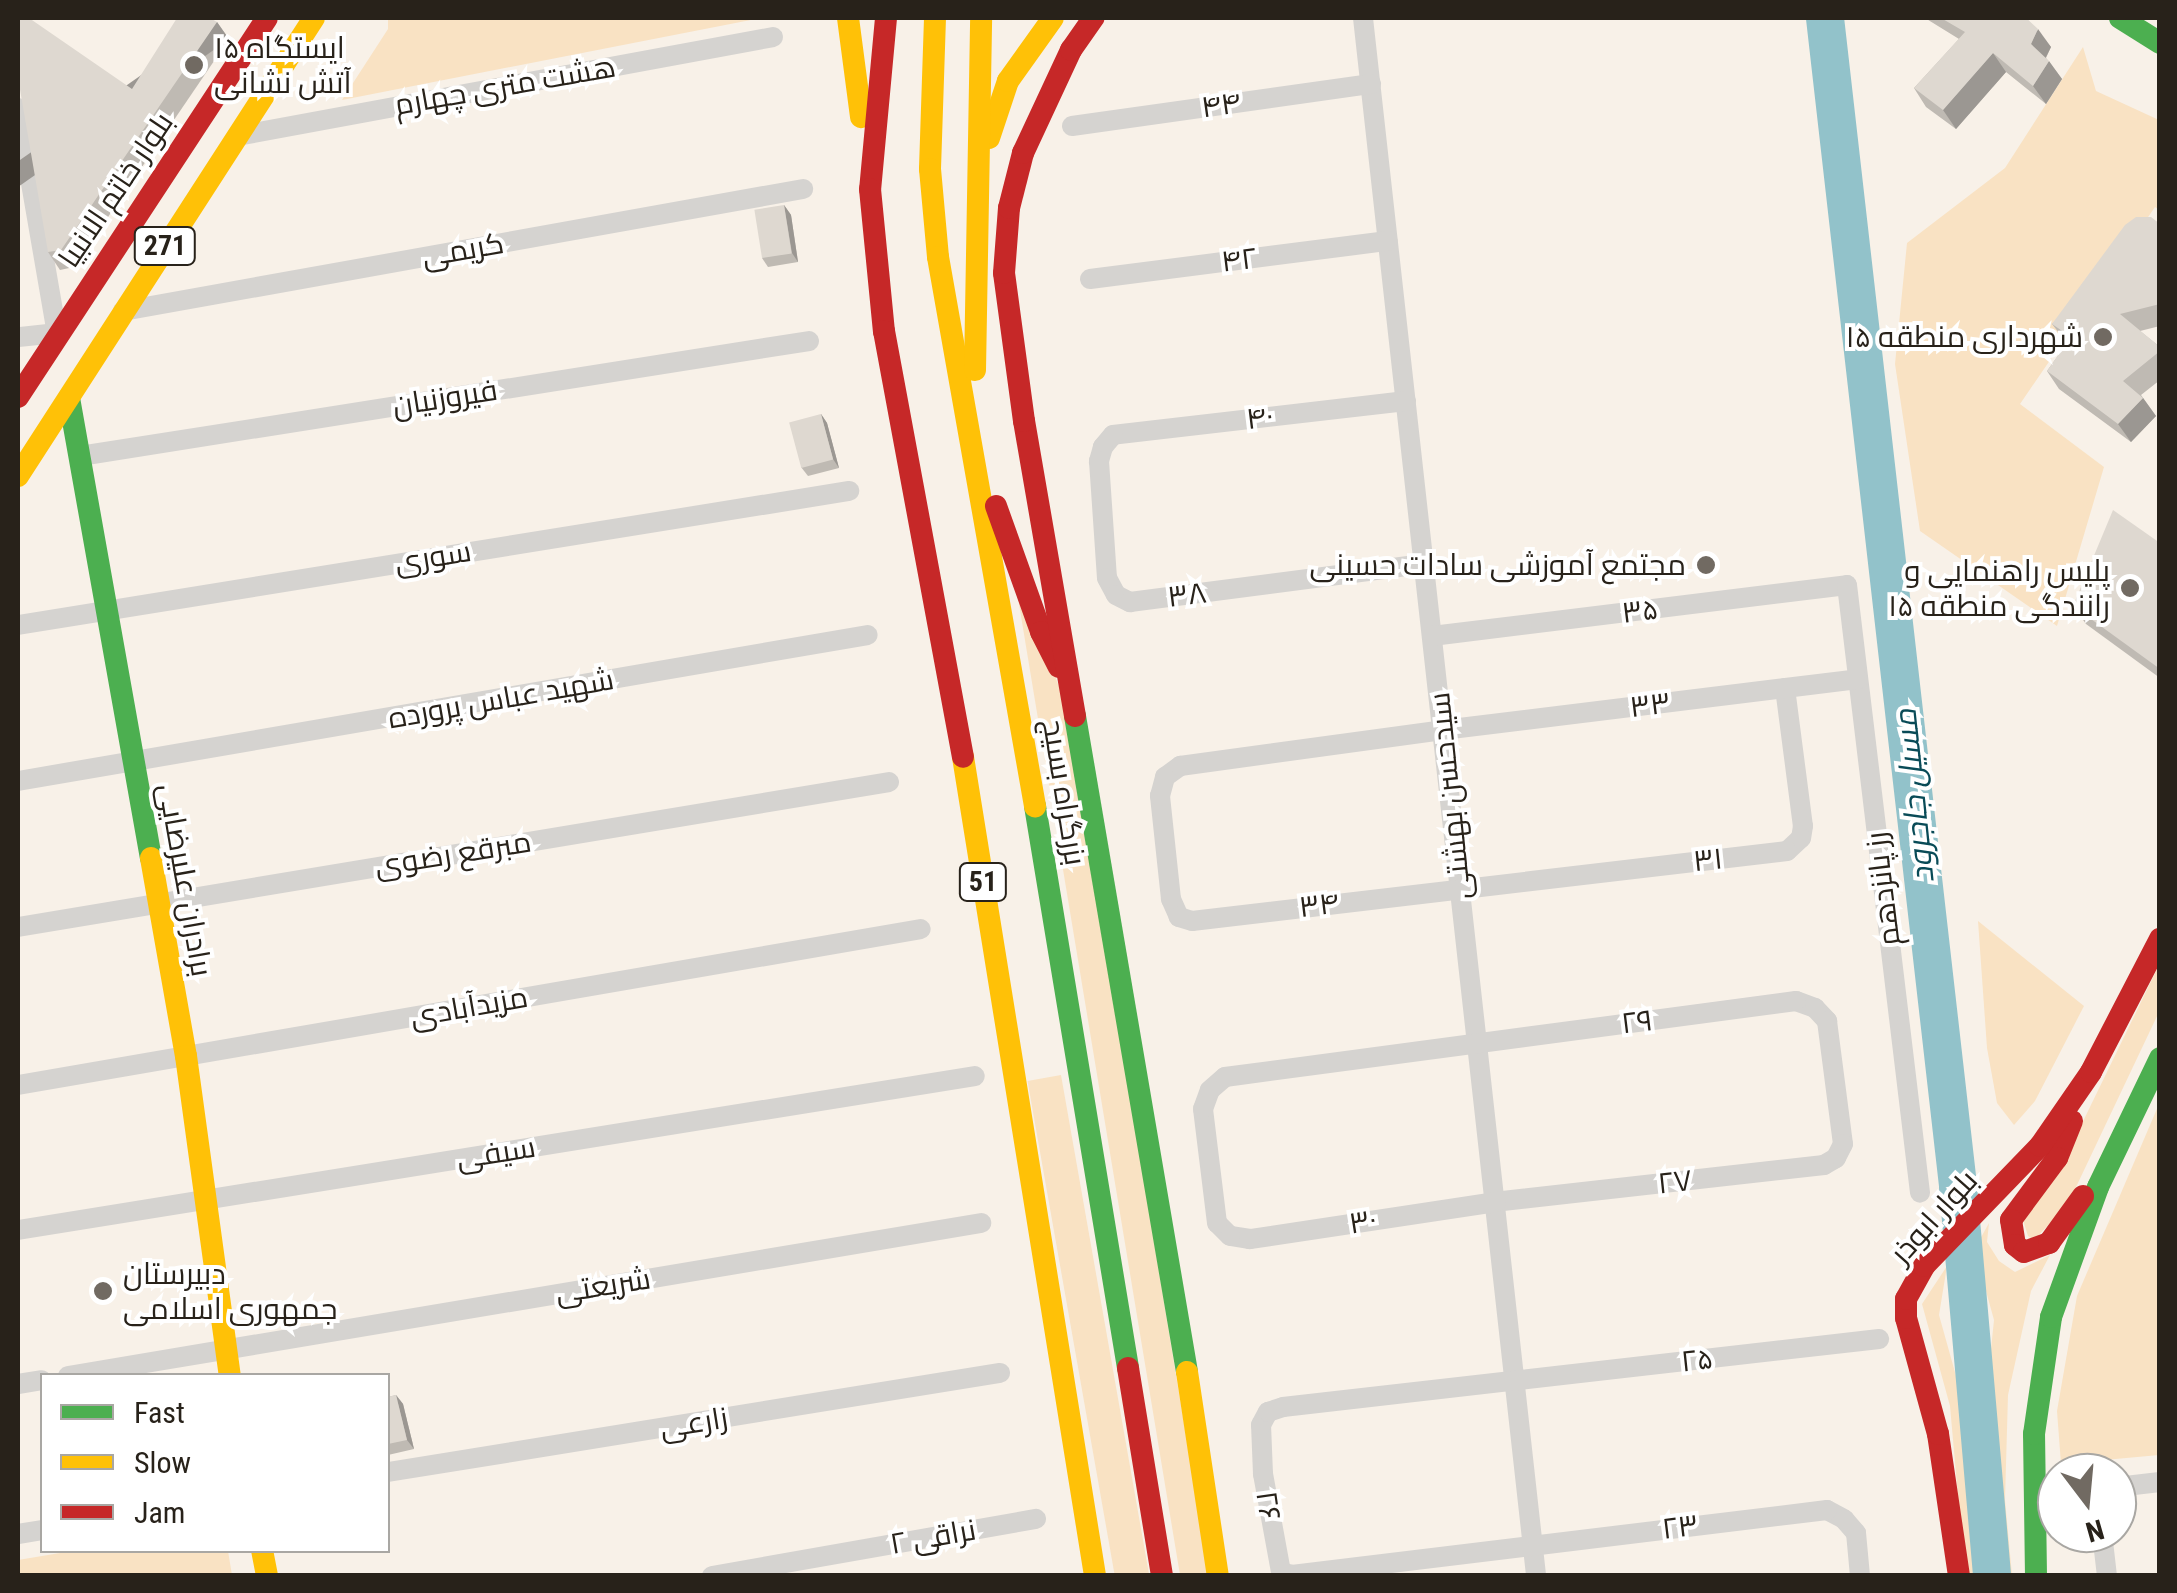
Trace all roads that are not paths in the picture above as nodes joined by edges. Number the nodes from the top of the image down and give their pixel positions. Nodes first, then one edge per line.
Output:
1 (267, 18) edge
2 (314, 18) edge
3 (828, 18) edge
4 (848, 18) edge
5 (886, 18) edge
6 (935, 18) edge
7 (981, 18) edge
8 (1053, 18) edge
9 (1093, 18) edge
10 (1363, 18) edge
11 (2120, 18) edge
12 (773, 37) dead end
13 (2160, 43) edge
14 (1370, 84) junction
15 (858, 94) junction
16 (18, 108) edge
17 (1072, 126) dead end
18 (237, 136) junction
19 (23, 168) edge
20 (980, 169) junction
21 (803, 189) dead end
22 (870, 189) junction
23 (1388, 241) junction
24 (1090, 279) dead end
25 (123, 311) junction
26 (58, 333) junction
27 (18, 336) edge
28 (809, 341) dead end
29 (18, 396) edge
30 (69, 398) junction
31 (1406, 401) junction
32 (1113, 435) joint
33 (972, 442) junction
34 (80, 456) junction
35 (18, 476) edge
36 (849, 492) dead end
37 (1424, 564) junction
38 (1847, 585) joint
39 (109, 608) junction
40 (18, 625) edge
41 (868, 636) dead end
42 (1432, 636) junction
43 (1858, 679) junction
44 (1785, 688) junction
45 (1072, 692) junction
46 (1443, 730) junction
47 (134, 762) junction
48 (18, 781) edge
49 (889, 782) dead end
50 (1460, 888) junction
51 (158, 904) junction
52 (1179, 917) joint
53 (18, 927) edge
54 (920, 929) dead end
55 (2160, 939) edge
56 (1478, 1042) junction
57 (186, 1056) junction
58 (2160, 1058) edge
59 (2091, 1072) junction
60 (975, 1076) dead end
61 (18, 1085) edge
62 (1844, 1144) joint
63 (2110, 1164) junction
64 (1920, 1193) dead end
65 (203, 1200) junction
66 (1496, 1202) junction
67 (980, 1223) dead end
68 (18, 1230) edge
69 (1230, 1236) joint
70 (1879, 1339) dead end
71 (225, 1349) junction
72 (85, 1373) edge
73 (229, 1373) edge
74 (1000, 1373) dead end
75 (1515, 1381) junction
76 (1262, 1425) joint
77 (390, 1472) edge
78 (1036, 1519) dead end
79 (1533, 1544) junction
80 (712, 1576) edge
81 (1096, 1576) edge
82 (1162, 1576) edge
83 (1218, 1576) edge
84 (1536, 1576) edge
85 (1860, 1576) edge
86 (1959, 1576) edge
87 (2036, 1576) edge

1 - 26 main road, بلوار خاتم الانبیا / 271
2 - 18 main road, 271
3 - 15 main road
4 - 15 main road
5 - 22 main road, 51
6 - 33 main road, بزرگراه بسیج / 51
7 - 20 main road
8 - 20 main road
9 - 45 main road
10 - 14 street, سیدحسن بهشتی
11 - 13 main road
12 - 18 street, هشت متری چهارم
14 - 17 street, ۴۴
14 - 23 street, سیدحسن بهشتی
15 - 22 main road
16 - 19 street
18 - 25 main road, 271
19 - 26 street
20 - 33 main road
21 - 25 street, کریمی
22 - 81 main road, 51
23 - 24 street, ۴۲
23 - 31 street, سیدحسن بهشتی
25 - 30 main road, 271
26 - 27 street
26 - 29 main road, بلوار خاتم الانبیا / 271
26 - 30 main road, برادران علیرضایی
28 - 34 street, فیروزنیان
30 - 34 main road, برادران علیرضایی
30 - 35 main road, 271
31 - 32 street, ۴۰
31 - 37 street, سیدحسن بهشتی
32 - 37 street, ۳۸
33 - 45 main road
33 - 82 main road, بزرگراه بسیج / 51
34 - 39 main road, برادران علیرضایی
36 - 39 street, سوری
37 - 42 street, سیدحسن بهشتی
38 - 42 street, ۳۵
38 - 43 street, رز پانزدهم
39 - 40 street, سوری
39 - 47 main road, برادران علیرضایی
41 - 47 street, شهید عباس پرورده
42 - 46 street, سیدحسن بهشتی
43 - 44 street, ۳۳
43 - 64 street, رز پانزدهم
44 - 46 street, ۳۳
44 - 50 street, ۳۱
45 - 83 main road
46 - 50 street, سیدحسن بهشتی
46 - 52 street, ۳۳
47 - 48 street, شهید عباس پرورده
47 - 51 main road, برادران علیرضایی
49 - 51 street, مبرقع رضوی
50 - 52 street, ۳۴
50 - 56 street, سیدحسن بهشتی
51 - 53 street, مبرقع رضوی
51 - 57 main road, برادران علیرضایی
54 - 57 street, مزیدآبادی
55 - 59 main road, بلوار ابوذر
56 - 62 street, ۲۹
56 - 66 street, سیدحسن بهشتی
56 - 69 street, ۲۹
57 - 61 street, مزیدآبادی
57 - 65 main road, برادران علیرضایی
58 - 63 main road
59 - 63 main road
59 - 86 main road, بلوار ابوذر
60 - 65 street, سیفی
62 - 66 street, ۲۷
63 - 87 main road
65 - 68 street, سیفی
65 - 71 main road, برادران علیرضایی
66 - 69 street, ۳۰
66 - 75 street, سیدحسن بهشتی
67 - 71 street, شریعتی
70 - 75 street, ۲۵
71 - 72 street, شریعتی
71 - 73 main road, برادران علیرضایی
74 - 77 street, زارعی
75 - 76 street, ۲۵
75 - 79 street, سیدحسن بهشتی
76 - 79 street, ۲۶
78 - 80 street, نراقی ۲
79 - 84 street, سیدحسن بهشتی
79 - 85 street, ۲۳

